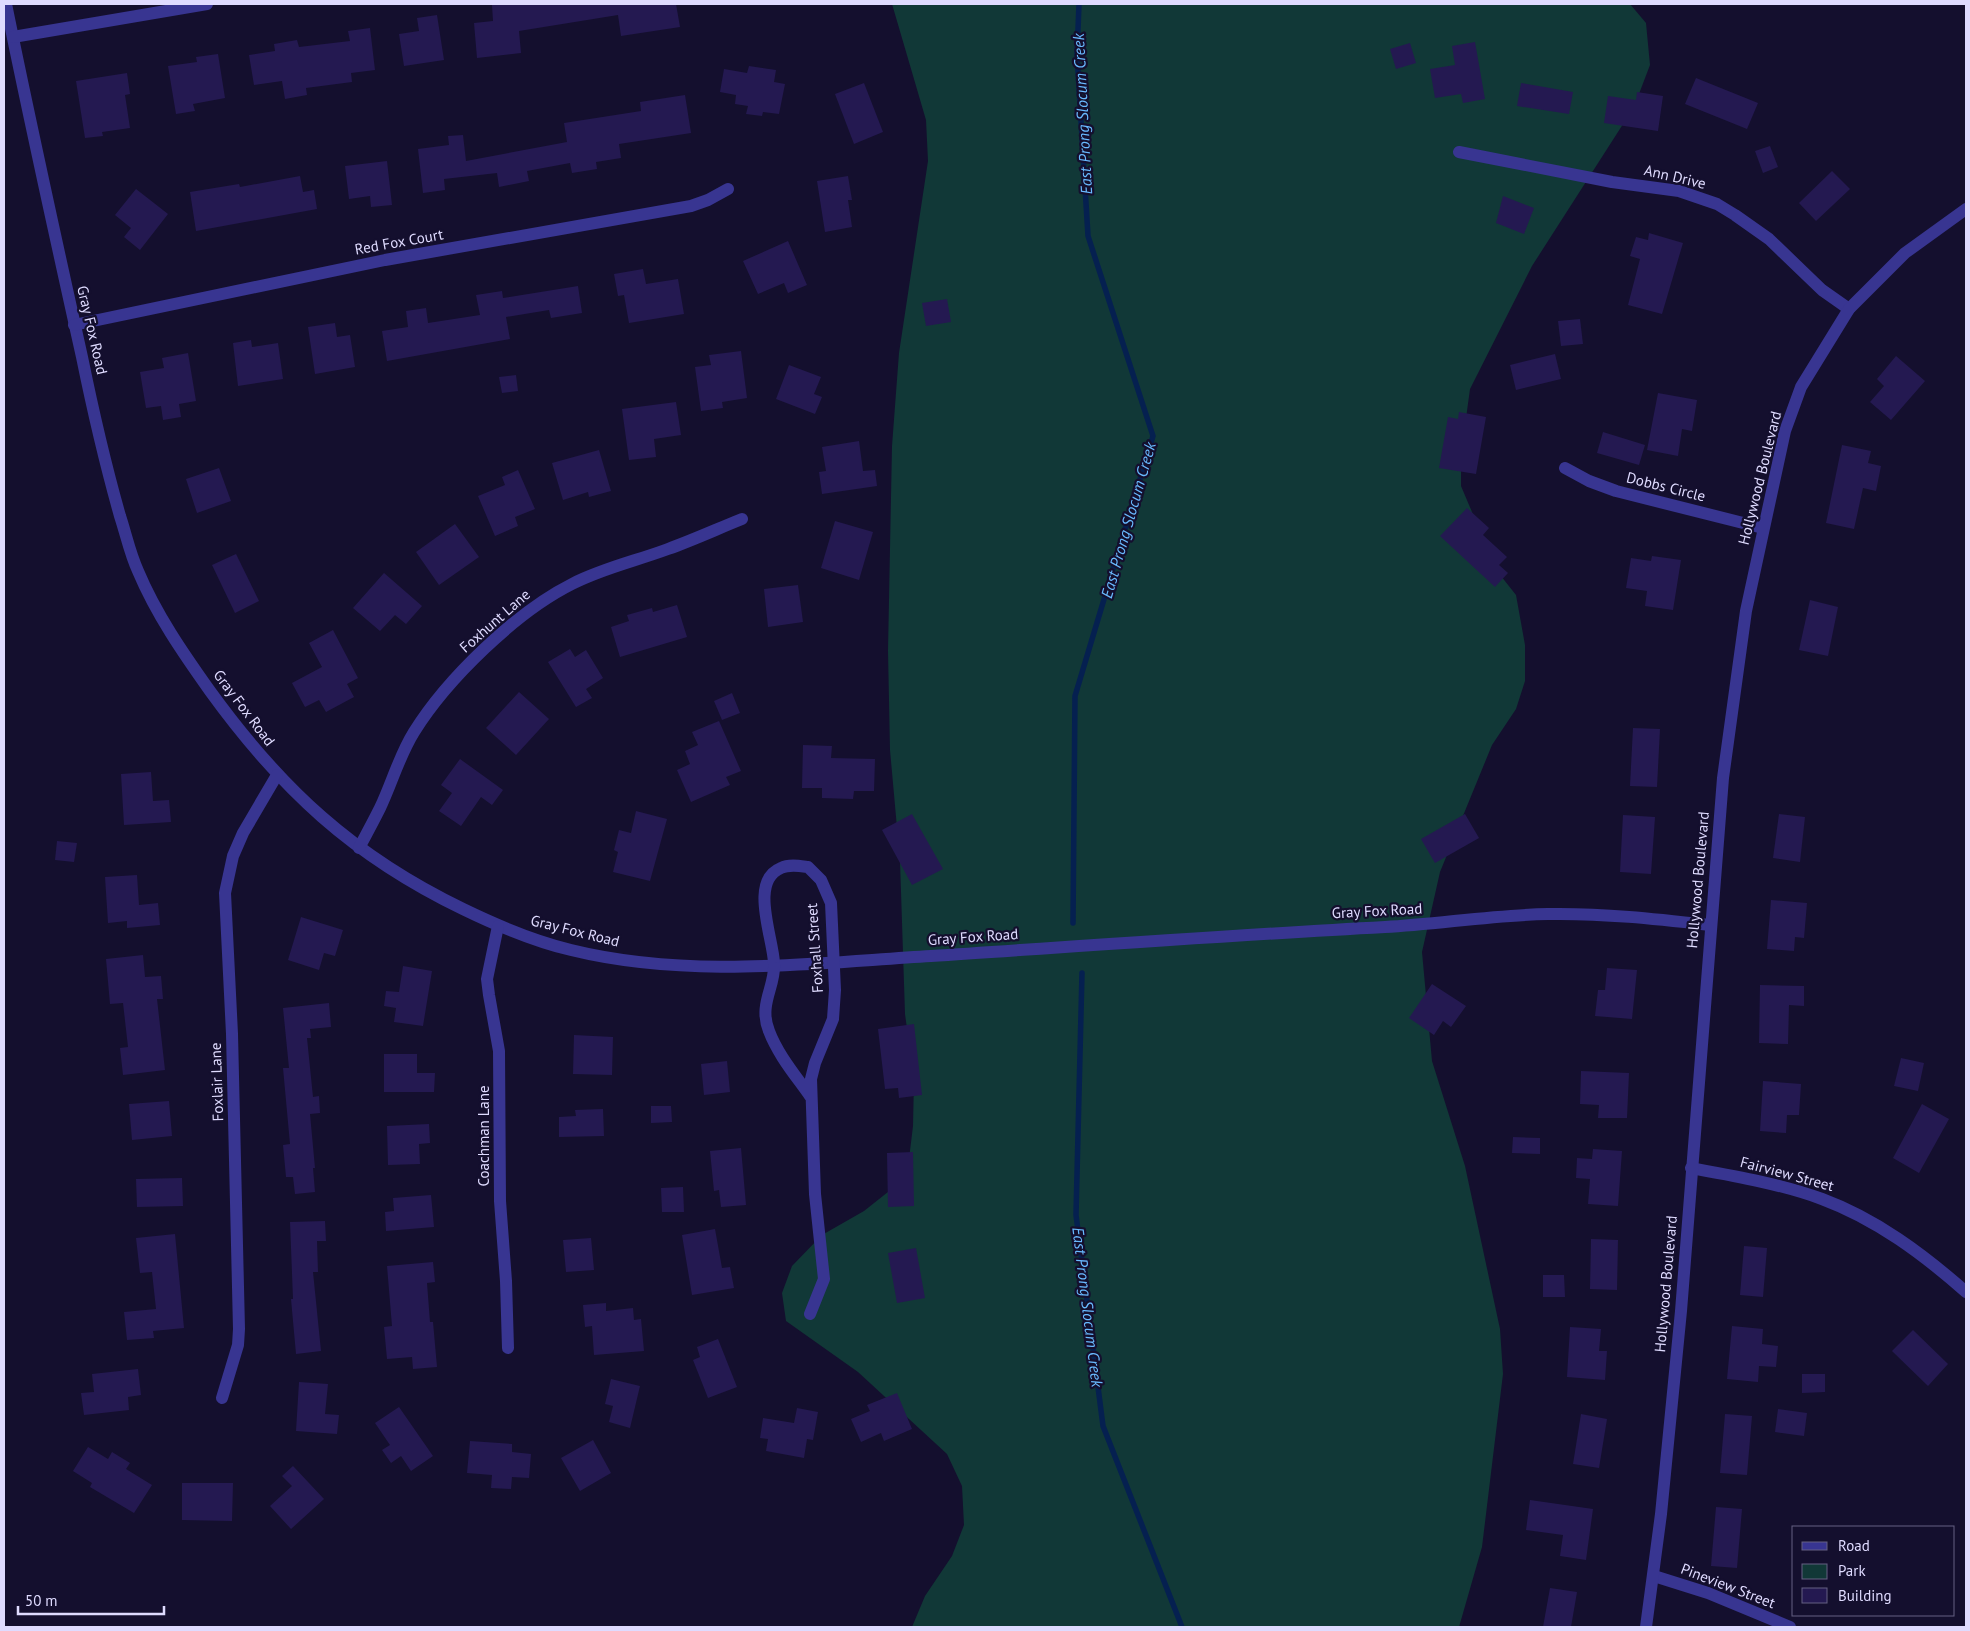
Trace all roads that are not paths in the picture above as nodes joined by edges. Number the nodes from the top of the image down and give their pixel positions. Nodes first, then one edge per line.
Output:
1 (6, 4) edge
2 (207, 4) edge
3 (13, 37) junction
4 (1459, 152) dead end
5 (728, 189) dead end
6 (1966, 209) edge
7 (1849, 309) junction
8 (74, 325) junction
9 (1565, 468) dead end
10 (742, 520) dead end
11 (1764, 528) junction
12 (277, 775) junction
13 (358, 848) junction
14 (1710, 925) junction
15 (498, 926) junction
16 (833, 962) junction
17 (775, 965) junction
18 (810, 1096) junction
19 (1692, 1168) junction
20 (1966, 1292) edge
21 (810, 1314) dead end
22 (508, 1348) dead end
23 (222, 1398) dead end
24 (1654, 1576) junction
25 (1646, 1627) edge
26 (1790, 1627) edge

1 - 3 street, Gray Fox Road
2 - 3 street
3 - 8 street, Gray Fox Road
4 - 7 street, Ann Drive
5 - 8 street, Red Fox Court
6 - 7 street, Hollywood Boulevard
7 - 11 street, Hollywood Boulevard
8 - 12 street, Gray Fox Road
9 - 11 street, Dobbs Circle
10 - 13 street, Foxhunt Lane
11 - 14 street, Hollywood Boulevard
12 - 13 street, Gray Fox Road
12 - 23 street, Foxlair Lane
13 - 15 street, Gray Fox Road
14 - 16 street, Gray Fox Road
14 - 19 street, Hollywood Boulevard
15 - 17 street, Gray Fox Road
15 - 22 street, Coachman Lane
16 - 17 street, Gray Fox Road
16 - 17 street, Foxhall Street
16 - 18 street, Foxhall Street
17 - 18 street, Foxhall Street
18 - 21 street, Foxhall Street
19 - 20 street, Fairview Street
19 - 24 street, Hollywood Boulevard
24 - 25 street, Hollywood Boulevard
24 - 26 street, Pineview Street

